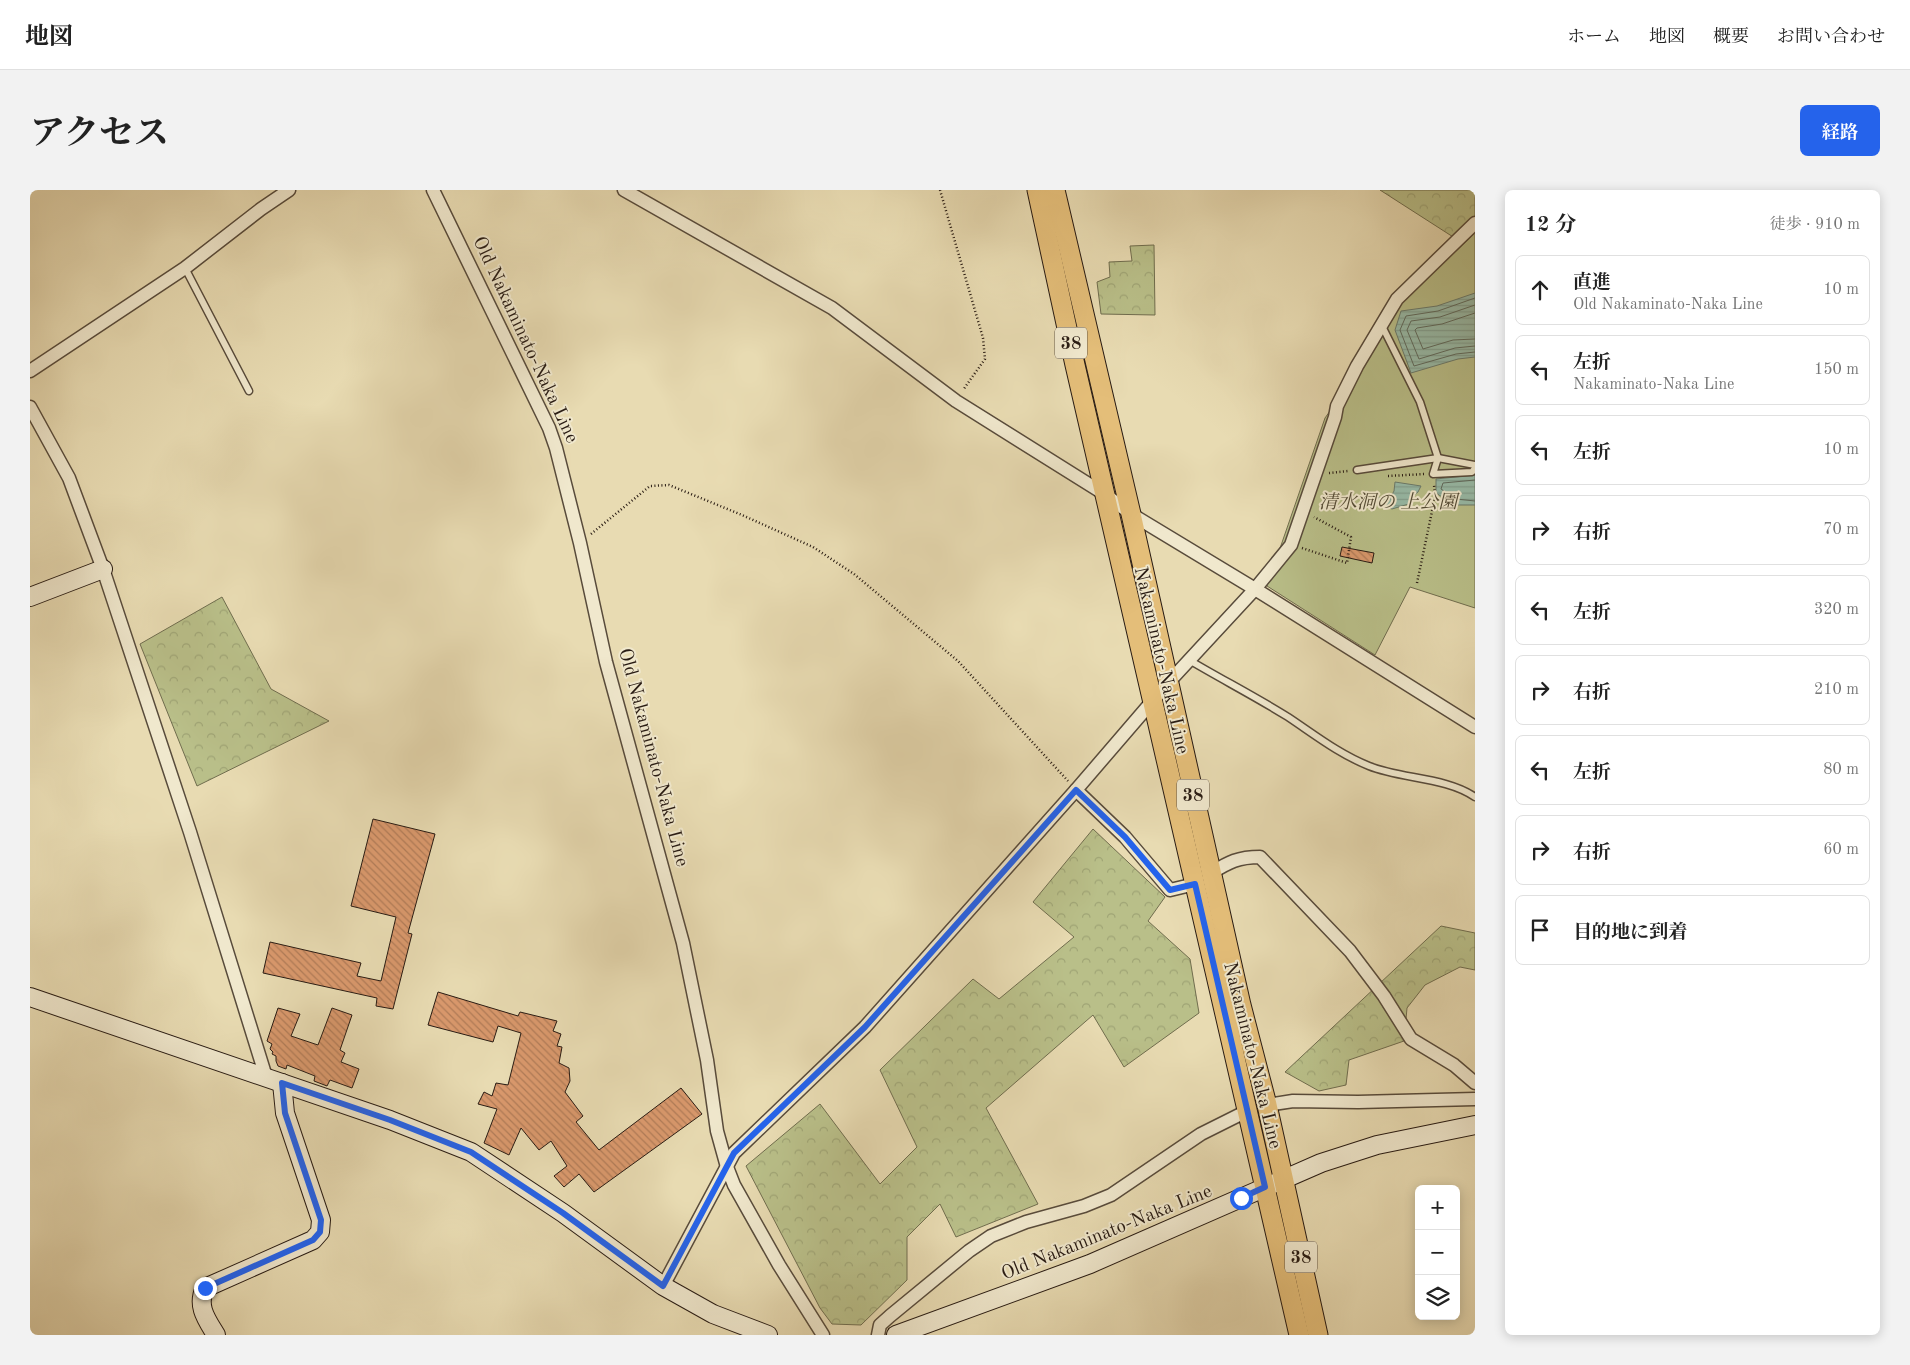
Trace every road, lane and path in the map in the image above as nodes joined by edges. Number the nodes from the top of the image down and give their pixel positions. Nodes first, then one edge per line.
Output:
1 (290, 190) edge
2 (433, 190) edge
3 (624, 190) edge
4 (940, 190) edge
5 (1037, 190) edge
6 (1055, 190) edge
7 (1475, 223) edge
8 (185, 268) junction
9 (1384, 330) dead end
10 (30, 371) edge
11 (249, 391) dead end
12 (956, 401) junction
13 (30, 407) edge
14 (1438, 458) junction
15 (1475, 467) edge
16 (1357, 470) joint
17 (1433, 474) junction
18 (1315, 475) junction
19 (1384, 475) dead end
20 (1106, 495) junction
21 (1303, 510) junction
22 (1131, 514) junction
23 (580, 543) junction
24 (1291, 545) junction
25 (103, 570) junction
26 (1417, 583) dead end
27 (1255, 589) junction
28 (30, 597) edge
29 (1188, 660) junction
30 (1168, 683) junction
31 (1153, 702) junction
32 (1475, 727) edge
33 (1076, 790) junction
34 (1475, 797) edge
35 (1211, 873) junction
36 (1195, 884) junction
37 (30, 997) edge
38 (274, 1080) junction
39 (1475, 1083) edge
40 (1475, 1098) edge
41 (1266, 1105) junction
42 (1247, 1111) junction
43 (1475, 1125) edge
44 (727, 1167) junction
45 (1283, 1178) junction
46 (1265, 1187) junction
47 (663, 1286) junction
48 (216, 1335) edge
49 (768, 1335) edge
50 (823, 1335) edge
51 (878, 1335) edge
52 (896, 1335) edge
53 (1299, 1335) edge
54 (1318, 1335) edge

1 - 8 street
2 - 23 street, Old Nakaminato-Naka Line
3 - 12 street
4 - 12 path
5 - 20 main road, Nakaminato-Naka Line / 38
6 - 22 main road, Nakaminato-Naka Line / 38
7 - 18 street
8 - 10 street
8 - 11 lane
9 - 14 lane
12 - 20 street
13 - 25 street
14 - 15 lane
14 - 16 lane
14 - 17 lane
15 - 17 lane
16 - 18 path
17 - 19 path
17 - 26 path
18 - 21 street
20 - 22 street
20 - 31 main road, Nakaminato-Naka Line / 38
21 - 24 street
21 - 24 path
22 - 27 street
22 - 30 main road, Nakaminato-Naka Line / 38
23 - 33 path
23 - 44 street, Old Nakaminato-Naka Line
24 - 27 street
25 - 28 street
25 - 38 street
27 - 29 street
27 - 32 street
29 - 30 street
29 - 34 lane
30 - 31 street
30 - 35 main road, Nakaminato-Naka Line / 38
31 - 33 street
31 - 36 main road, Nakaminato-Naka Line / 38
33 - 36 street
33 - 44 street
35 - 39 street
35 - 41 main road, Nakaminato-Naka Line / 38
36 - 42 main road, Nakaminato-Naka Line / 38
37 - 38 street
38 - 47 street
38 - 48 street
40 - 41 street
41 - 45 main road, Nakaminato-Naka Line / 38
42 - 46 main road, Nakaminato-Naka Line / 38
42 - 51 street
43 - 45 street, Old Nakaminato-Naka Line
44 - 47 street
44 - 50 street, Old Nakaminato-Naka Line
45 - 46 street, Old Nakaminato-Naka Line
45 - 54 main road, Nakaminato-Naka Line / 38
46 - 52 street, Old Nakaminato-Naka Line
46 - 53 main road, Nakaminato-Naka Line / 38
47 - 49 street

